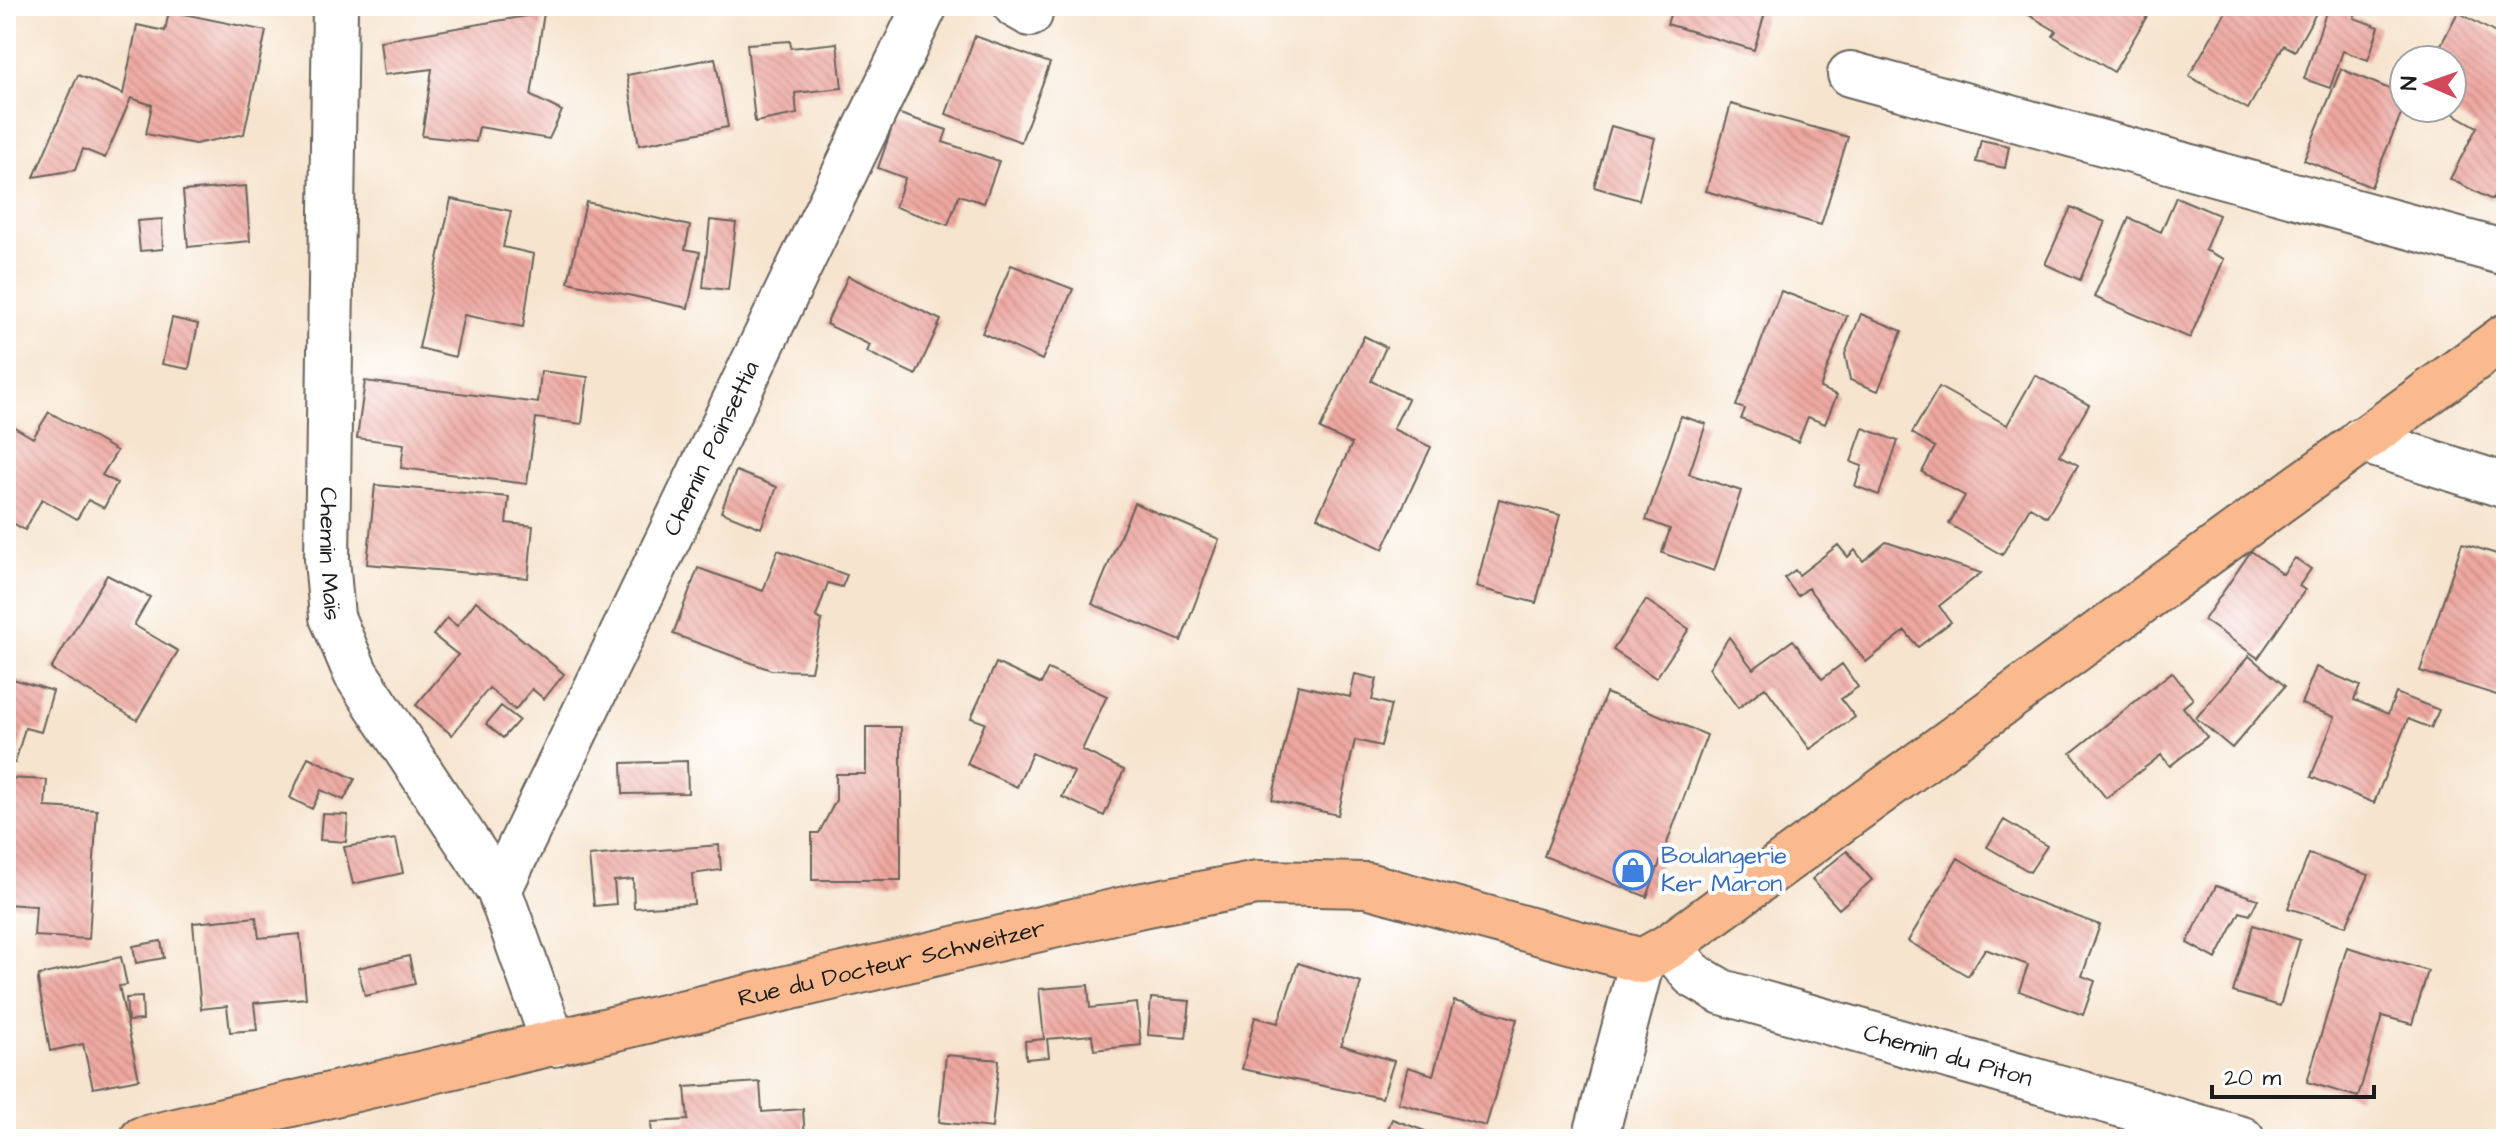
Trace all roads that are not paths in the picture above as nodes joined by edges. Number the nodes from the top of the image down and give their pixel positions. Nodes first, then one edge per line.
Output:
1 (335, 6) edge
2 (925, 6) edge
3 (1850, 74) dead end
4 (2506, 253) edge
5 (2506, 336) edge
6 (2361, 440) junction
7 (2506, 486) edge
8 (499, 890) junction
9 (1656, 954) junction
10 (554, 1044) junction
11 (142, 1139) edge
12 (1595, 1139) edge
13 (2242, 1139) edge

1 - 8 street, Chemin Maïs
2 - 8 street, Chemin Poinsettia
3 - 4 street
5 - 6 main road
6 - 7 street
6 - 9 main road
8 - 10 street, Chemin Maïs
9 - 10 main road, Rue du Docteur Schweitzer
9 - 12 street
9 - 13 street, Chemin du Piton
10 - 11 main road, Rue du Docteur Schweitzer

